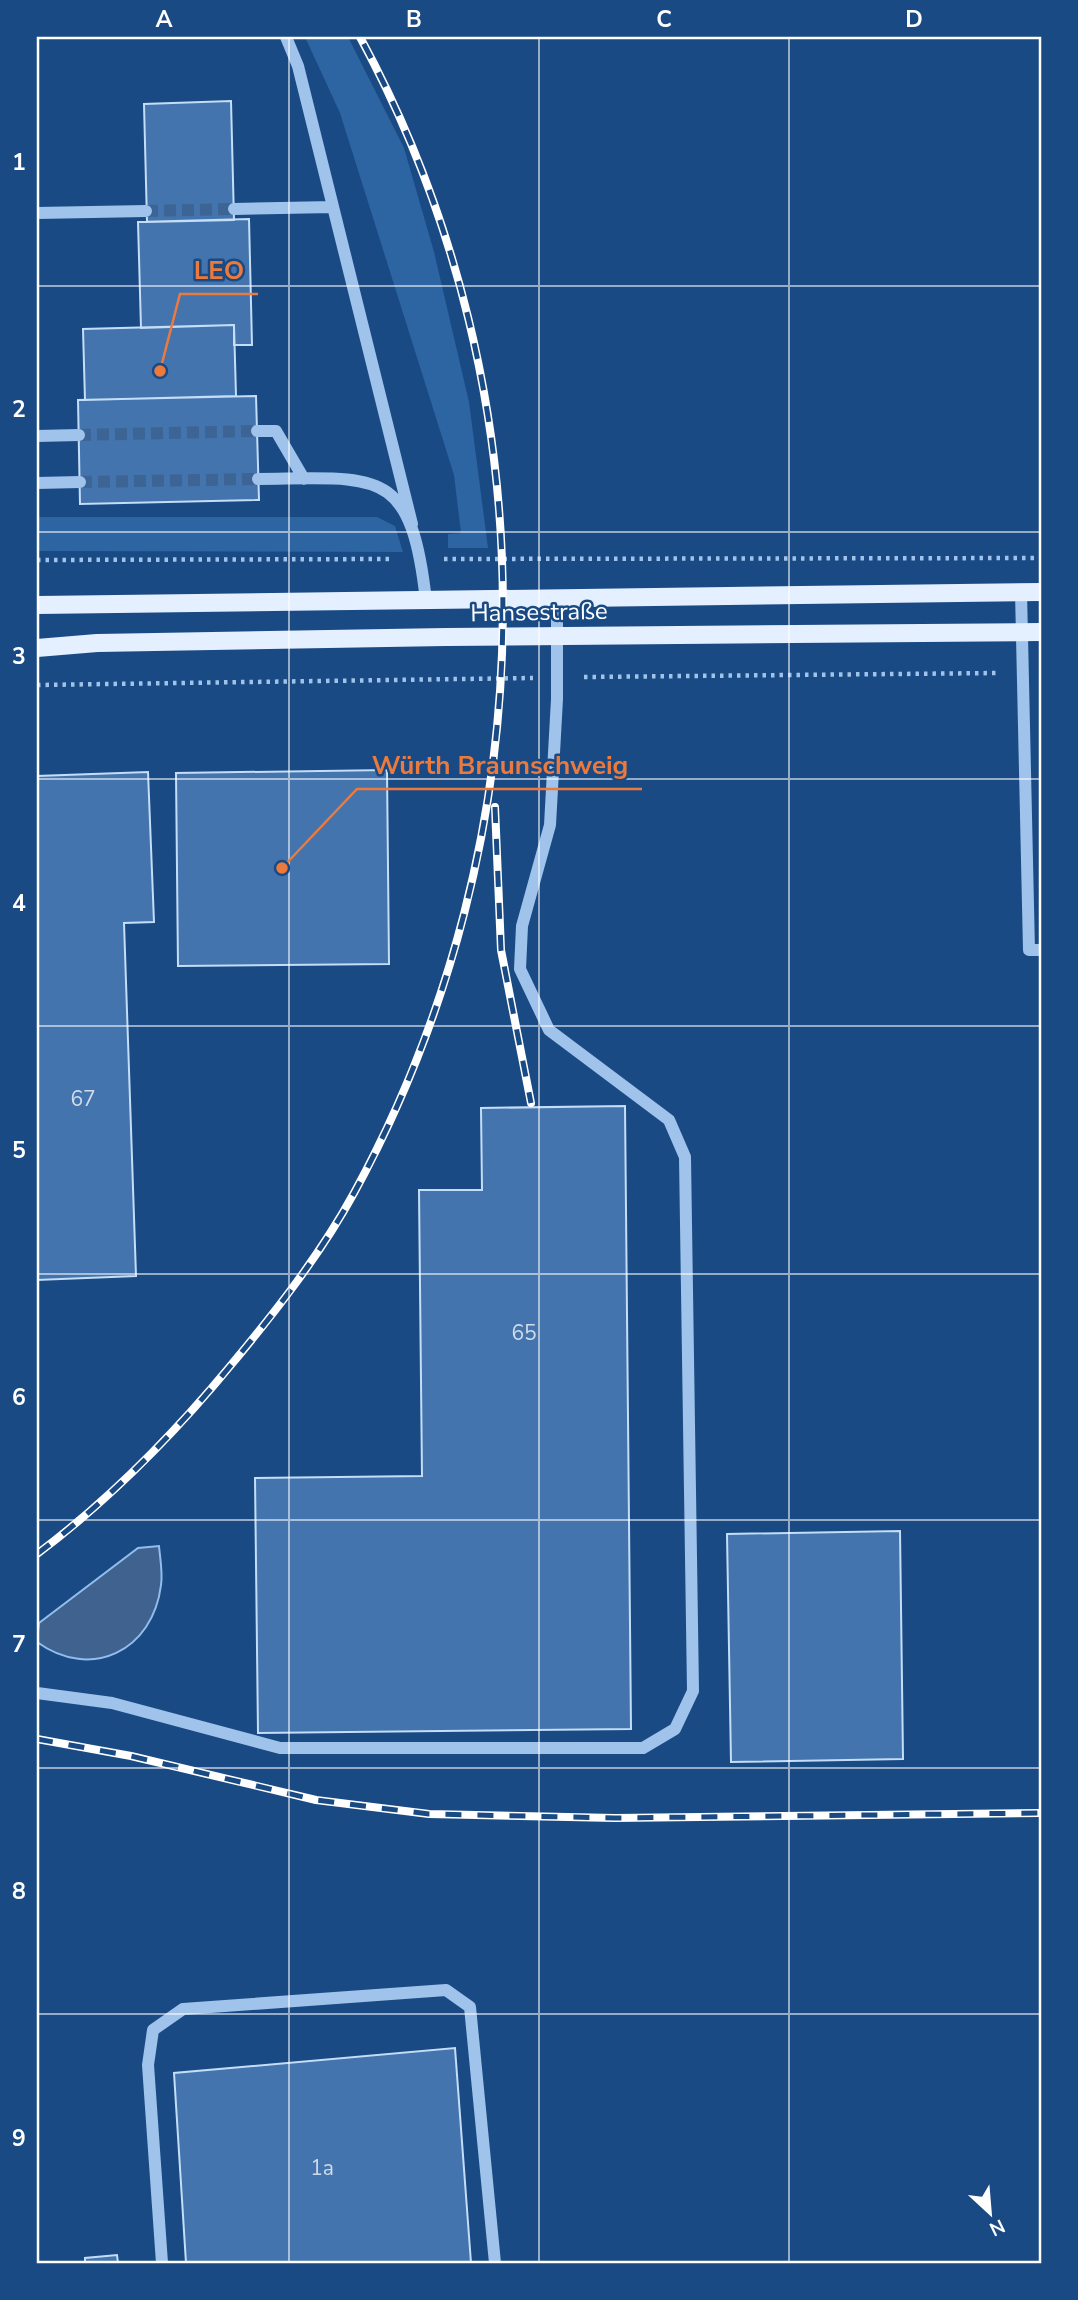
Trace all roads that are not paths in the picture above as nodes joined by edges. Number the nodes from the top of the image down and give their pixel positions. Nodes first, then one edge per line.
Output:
1 (286, 37) edge
2 (333, 207) junction
3 (234, 209) tunnel mouth
4 (146, 211) tunnel mouth
5 (37, 212) edge
6 (257, 432) tunnel mouth
7 (79, 435) tunnel mouth
8 (37, 436) edge
9 (303, 479) junction
10 (258, 480) tunnel mouth
11 (80, 482) tunnel mouth
12 (37, 483) edge
13 (412, 524) junction
14 (1021, 592) junction
15 (1041, 592) edge
16 (557, 600) junction
17 (426, 601) junction
18 (37, 605) edge
19 (1022, 632) junction
20 (1041, 632) edge
21 (555, 636) junction
22 (37, 648) edge
23 (1041, 950) edge
24 (37, 1693) edge
25 (162, 2263) edge
26 (495, 2263) edge

1 - 2 lane
2 - 3 lane
2 - 13 lane
4 - 5 lane
6 - 9 lane
7 - 8 lane
9 - 10 lane
9 - 13 lane
11 - 12 lane
13 - 17 lane
14 - 15 main road, Hansestraße
14 - 16 main road, Hansestraße
14 - 19 lane
16 - 17 main road, Hansestraße
16 - 21 lane
17 - 18 main road, Hansestraße
19 - 20 main road, Hansestraße
19 - 21 main road, Hansestraße
19 - 23 lane
21 - 22 main road, Hansestraße
21 - 24 lane
25 - 26 lane

